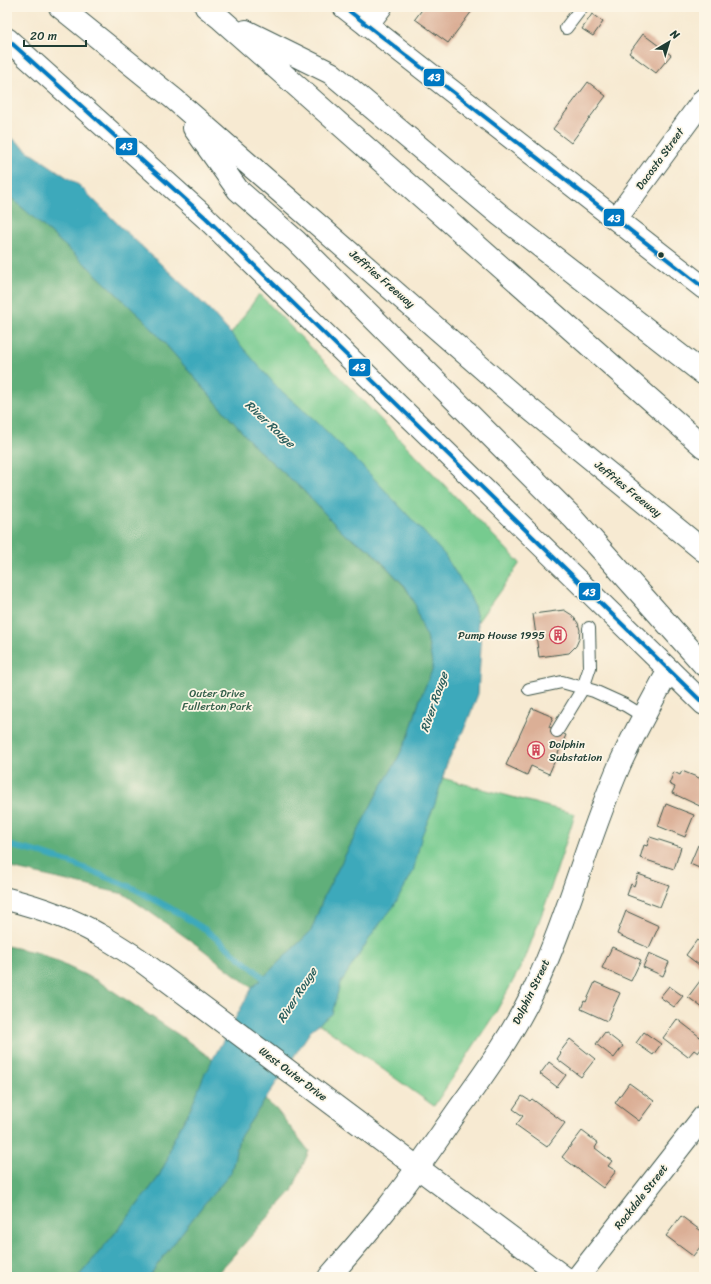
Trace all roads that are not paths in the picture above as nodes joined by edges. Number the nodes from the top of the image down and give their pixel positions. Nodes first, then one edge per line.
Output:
1 (60, 7) edge
2 (344, 7) edge
3 (381, 7) edge
4 (582, 7) edge
5 (213, 13) edge
6 (367, 25) junction
7 (566, 28) dead end
8 (7, 39) edge
9 (174, 99) junction
10 (704, 99) edge
11 (616, 219) junction
12 (704, 288) edge
13 (704, 374) edge
14 (704, 447) edge
15 (704, 551) edge
16 (589, 628) dead end
17 (704, 665) edge
18 (669, 670) junction
19 (583, 688) junction
20 (529, 689) dead end
21 (704, 704) edge
22 (643, 716) junction
23 (557, 731) dead end
24 (7, 899) edge
25 (704, 1116) edge
26 (418, 1167) junction
27 (329, 1277) edge
28 (564, 1277) edge
29 (578, 1277) edge

1 - 9 main road, Jeffries Freeway
2 - 6 main road
3 - 6 main road
4 - 7 lane
5 - 13 main road
5 - 14 main road
6 - 11 main road
8 - 18 main road
9 - 15 main road, Jeffries Freeway
9 - 17 main road
10 - 11 main road, Dacosta Street
11 - 12 main road
16 - 19 lane
18 - 21 main road
18 - 22 main road, Dolphin Street
19 - 20 lane
19 - 22 lane
19 - 23 lane
22 - 26 main road, Dolphin Street
24 - 26 main road, West Outer Drive
25 - 29 main road, Rockdale Street
26 - 27 main road, Dolphin Street
26 - 28 main road, West Outer Drive

